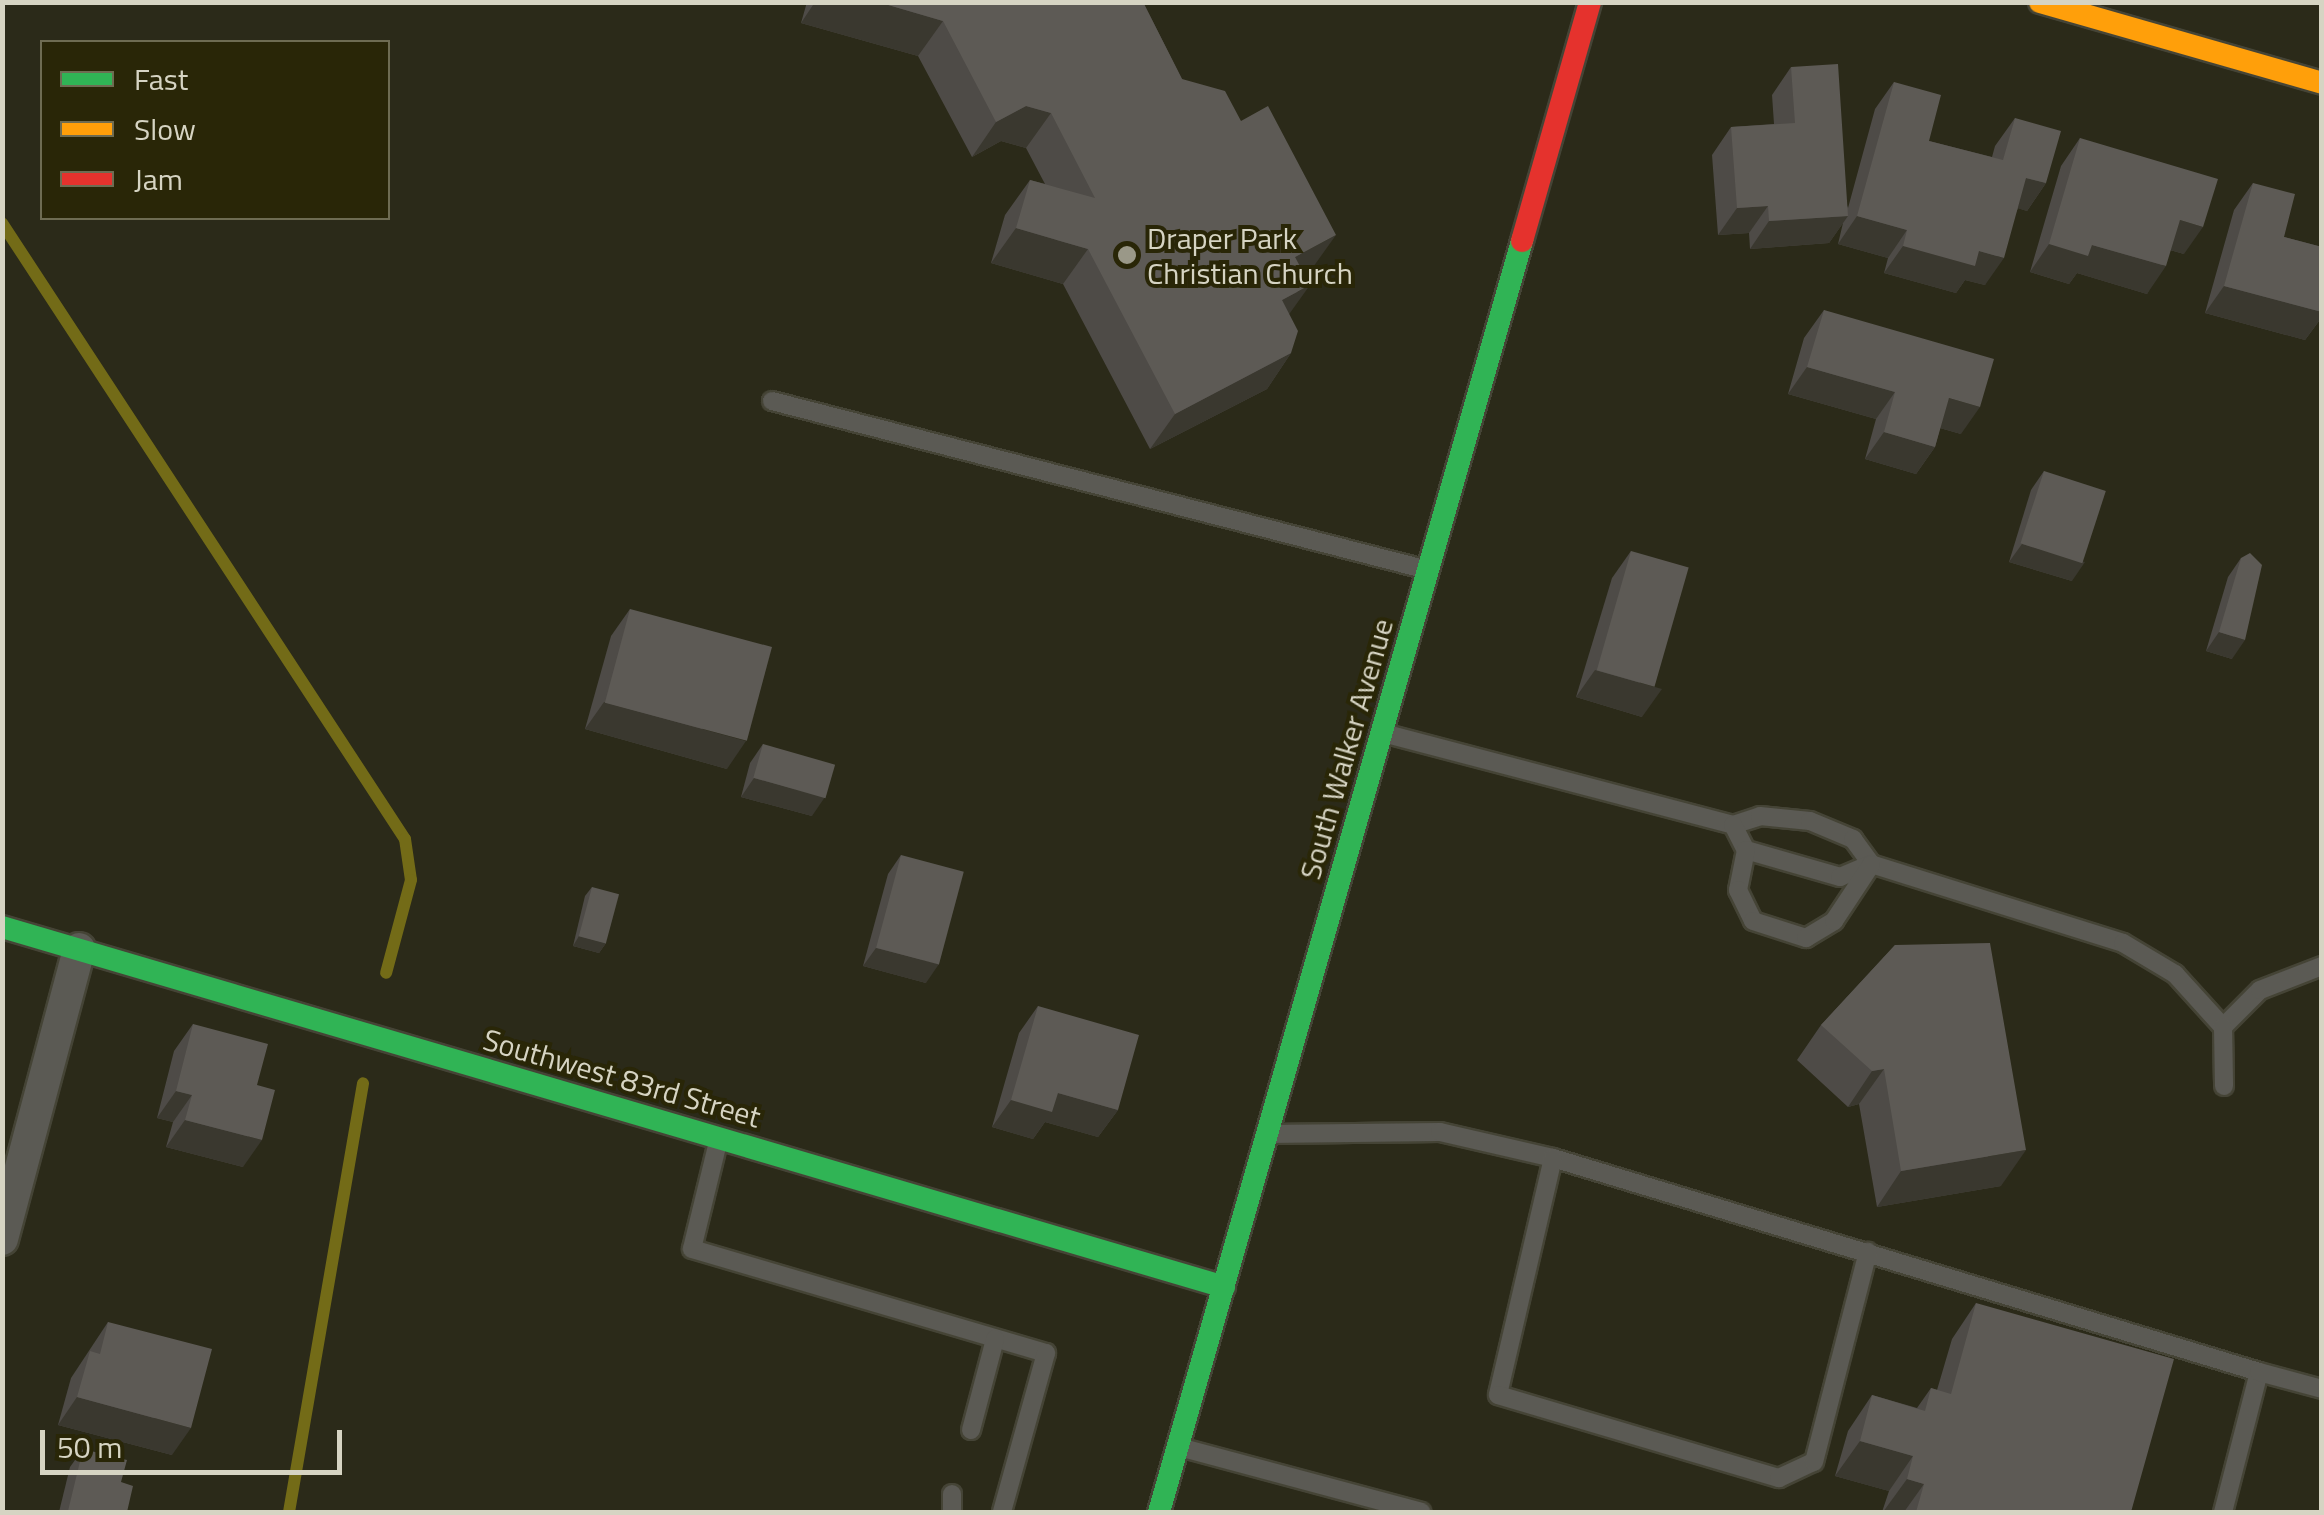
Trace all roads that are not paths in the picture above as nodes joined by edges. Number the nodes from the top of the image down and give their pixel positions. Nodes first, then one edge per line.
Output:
1 (1590, 2) edge
2 (2040, 2) edge
3 (2322, 83) edge
4 (772, 401) dead end
5 (1428, 570) junction
6 (1382, 733) junction
7 (1733, 824) junction
8 (1746, 850) junction
9 (1871, 864) junction
10 (2, 928) edge
11 (79, 949) junction
12 (2322, 966) edge
13 (2223, 1027) junction
14 (2224, 1086) dead end
15 (1268, 1134) junction
16 (719, 1138) junction
17 (1552, 1158) junction
18 (2, 1239) edge
19 (1868, 1252) junction
20 (1224, 1287) junction
21 (995, 1339) junction
22 (2259, 1372) junction
23 (2322, 1389) edge
24 (971, 1430) dead end
25 (1178, 1447) junction
26 (1002, 1512) edge
27 (1159, 1512) edge
28 (1422, 1512) edge
29 (2223, 1512) edge

1 - 5 main road, South Walker Avenue
2 - 3 main road
4 - 5 lane
5 - 6 main road, South Walker Avenue
6 - 7 lane
6 - 15 main road, South Walker Avenue
7 - 8 lane
7 - 9 lane
8 - 9 lane
8 - 9 lane
9 - 13 lane
10 - 11 main road, Southwest 83rd Street
11 - 16 main road, Southwest 83rd Street
11 - 18 street
12 - 13 lane
13 - 14 lane
15 - 17 lane
15 - 20 main road, South Walker Avenue
16 - 20 main road, Southwest 83rd Street
16 - 21 lane
17 - 19 lane
17 - 19 lane
19 - 22 lane
20 - 25 main road, South Walker Avenue
21 - 24 lane
21 - 26 lane
22 - 23 lane
22 - 29 lane
25 - 27 main road, South Walker Avenue
25 - 28 lane

